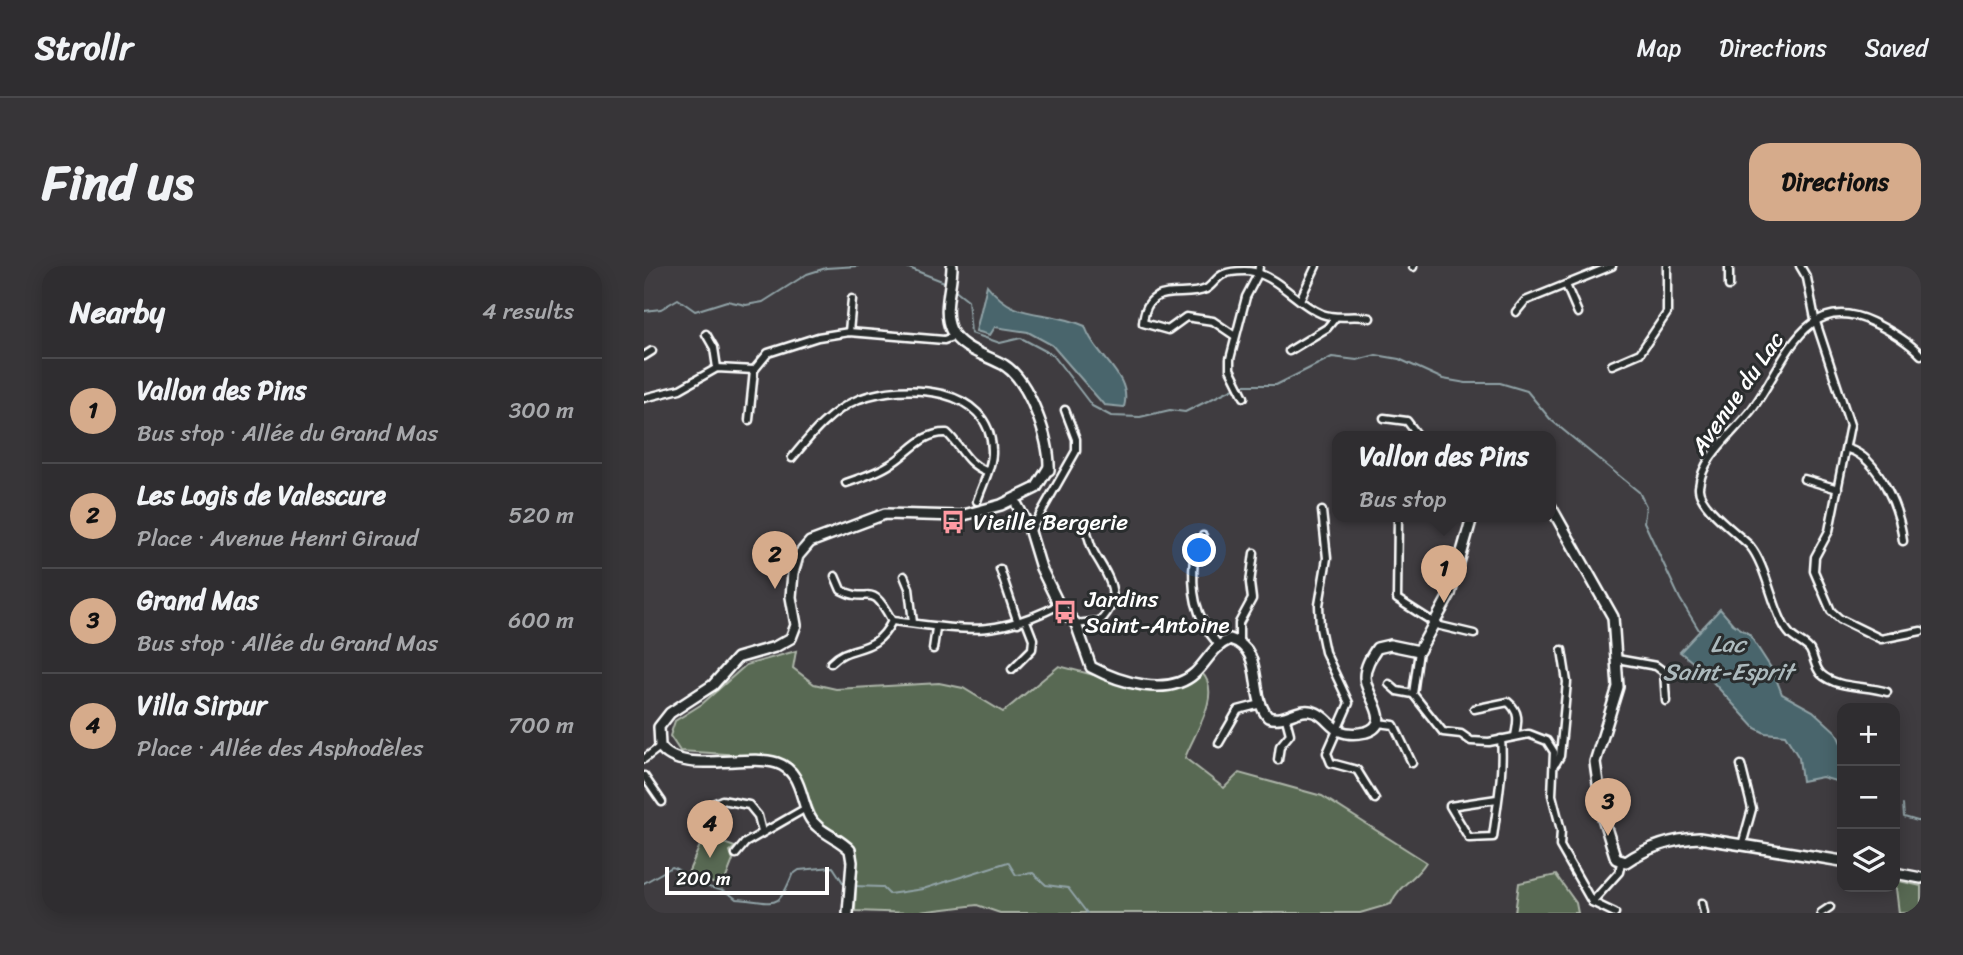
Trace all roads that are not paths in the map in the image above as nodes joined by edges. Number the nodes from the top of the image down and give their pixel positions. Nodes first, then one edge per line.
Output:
1 (1259, 266) edge
2 (1317, 266) edge
3 (1612, 266) edge
4 (1667, 266) edge
5 (1729, 266) edge
6 (1800, 266) edge
7 (952, 267) edge
8 (1258, 274) junction
9 (1566, 285) junction
10 (1729, 286) dead end
11 (852, 299) dead end
12 (1300, 300) junction
13 (1516, 312) dead end
14 (1578, 313) dead end
15 (1335, 318) junction
16 (1370, 318) dead end
17 (1815, 319) junction
18 (849, 332) junction
19 (953, 332) junction
20 (706, 334) dead end
21 (1235, 336) junction
22 (652, 351) dead end
23 (1289, 351) dead end
24 (1921, 355) edge
25 (644, 356) edge
26 (1612, 365) dead end
27 (717, 368) junction
28 (754, 370) junction
29 (1244, 397) dead end
30 (644, 398) edge
31 (1065, 410) dead end
32 (1384, 418) dead end
33 (749, 420) dead end
34 (1414, 431) edge
35 (1847, 449) junction
36 (792, 458) dead end
37 (986, 471) junction
38 (1804, 479) dead end
39 (846, 483) dead end
40 (1839, 489) junction
41 (1020, 501) junction
42 (1322, 511) dead end
43 (978, 514) junction
44 (1556, 516) edge
45 (1398, 522) edge
46 (1471, 522) edge
47 (1029, 529) junction
48 (1086, 529) dead end
49 (1203, 536) dead end
50 (1903, 541) dead end
51 (1254, 553) dead end
52 (1000, 569) dead end
53 (835, 576) dead end
54 (904, 576) dead end
55 (1059, 605) junction
56 (892, 621) junction
57 (1022, 622) junction
58 (913, 623) junction
59 (1433, 623) junction
60 (1076, 624) junction
61 (936, 628) junction
62 (1921, 631) edge
63 (1474, 634) dead end
64 (1239, 642) junction
65 (1218, 644) junction
66 (933, 649) dead end
67 (1562, 650) dead end
68 (1419, 651) junction
69 (1617, 659) junction
70 (831, 663) dead end
71 (727, 669) junction
72 (1012, 669) dead end
73 (1389, 684) dead end
74 (1887, 692) dead end
75 (1413, 694) junction
76 (1666, 701) dead end
77 (1261, 704) junction
78 (1474, 709) dead end
79 (1286, 719) junction
80 (1378, 723) junction
81 (1338, 730) junction
82 (1515, 736) junction
83 (1501, 739) junction
84 (1219, 743) dead end
85 (664, 747) junction
86 (646, 758) edge
87 (1278, 760) dead end
88 (1412, 763) dead end
89 (1555, 765) junction
90 (1741, 765) dead end
91 (644, 776) edge
92 (1375, 799) dead end
93 (1497, 799) junction
94 (662, 802) dead end
95 (713, 804) dead end
96 (806, 808) junction
97 (762, 832) junction
98 (1742, 845) junction
99 (736, 853) dead end
100 (1837, 861) edge
101 (1621, 863) junction
102 (1900, 874) edge
103 (1921, 878) edge
104 (1592, 902) junction
105 (1702, 903) dead end
106 (1829, 907) dead end
107 (848, 913) edge
108 (1615, 913) edge
109 (1704, 913) edge
110 (1821, 913) edge

1 - 8 street
2 - 12 street
3 - 9 street
4 - 26 street
5 - 10 street
6 - 17 street
7 - 19 street
8 - 12 street
8 - 21 street
8 - 21 street
9 - 13 street
9 - 14 street
11 - 18 street
12 - 15 street
15 - 16 street
15 - 23 street
17 - 24 street
17 - 35 street
17 - 74 street, Avenue du Lac
18 - 19 street
18 - 28 street
19 - 41 street
20 - 27 street
21 - 29 street
22 - 25 street
27 - 28 street
27 - 30 street
28 - 33 street
31 - 47 street
32 - 34 street
35 - 40 street
35 - 50 street
36 - 37 street
37 - 39 street
37 - 43 street
38 - 40 street
40 - 62 street
41 - 43 street
41 - 47 street
42 - 81 street
43 - 71 street
43 - 71 street
44 - 69 street
45 - 59 street
46 - 59 street
47 - 55 street
48 - 60 street
49 - 65 street
51 - 64 street
52 - 57 street
53 - 56 street
54 - 58 street
55 - 57 street
55 - 60 street
56 - 58 street
56 - 70 street
57 - 61 street
57 - 72 street
58 - 61 street
59 - 63 street
59 - 68 street
60 - 65 street
61 - 66 street
64 - 65 street
64 - 77 street
67 - 89 street
68 - 75 street
68 - 80 street
69 - 76 street
69 - 101 street
71 - 85 street
73 - 75 street
75 - 83 street
77 - 79 street
77 - 84 street
78 - 82 street
79 - 81 street
79 - 87 street
80 - 81 street
80 - 88 street
81 - 92 street
82 - 83 street
82 - 89 street
83 - 93 street
85 - 86 street
85 - 96 street
89 - 104 street
90 - 98 street
91 - 94 street
93 - 93 street
95 - 97 street
96 - 97 street
96 - 107 street
97 - 99 street
98 - 100 street
98 - 101 street
101 - 104 street
102 - 103 street
104 - 108 street
105 - 109 street
106 - 110 street

